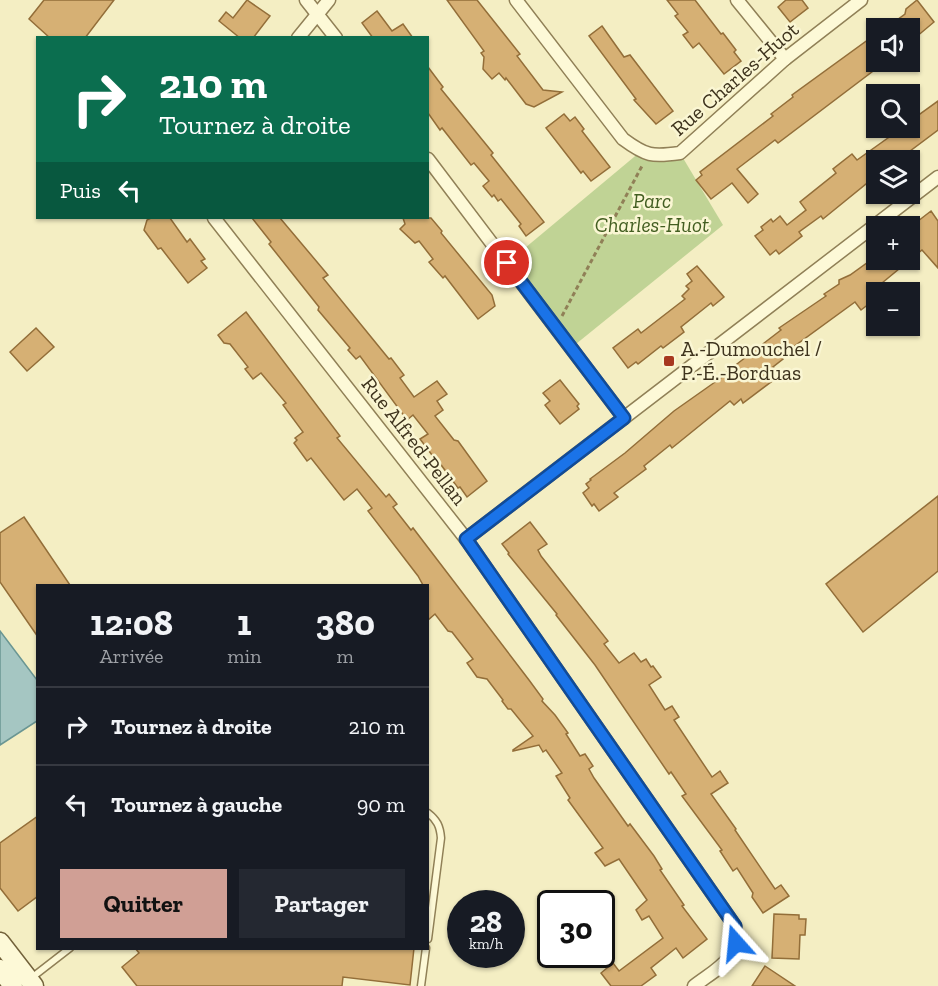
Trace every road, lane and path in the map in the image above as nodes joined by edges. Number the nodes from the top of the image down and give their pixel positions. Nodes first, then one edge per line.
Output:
1 (306, 0) edge
2 (329, 0) edge
3 (516, 0) edge
4 (737, 0) edge
5 (861, 0) edge
6 (318, 14) junction
7 (300, 36) edge
8 (334, 36) edge
9 (785, 59) junction
10 (649, 154) junction
11 (429, 160) edge
12 (938, 177) edge
13 (215, 219) edge
14 (556, 327) junction
15 (624, 418) junction
16 (466, 539) junction
17 (429, 814) edge
18 (429, 931) edge
19 (0, 942) edge
20 (68, 950) edge
21 (426, 950) edge
22 (0, 969) edge
23 (26, 984) edge
24 (421, 986) edge
25 (694, 986) edge

1 - 6 street
2 - 6 street
3 - 10 street
4 - 9 street
5 - 9 street, Rue Charles-Huot
6 - 7 street
6 - 8 street
9 - 10 street, Rue Charles-Huot
10 - 14 path
11 - 14 street
12 - 15 street
13 - 16 street, Rue Alfred-Pellan
14 - 15 street
15 - 16 street
16 - 25 street, Rue Alfred-Pellan
17 - 18 lane
19 - 23 street
20 - 23 lane
21 - 24 lane
22 - 23 street

